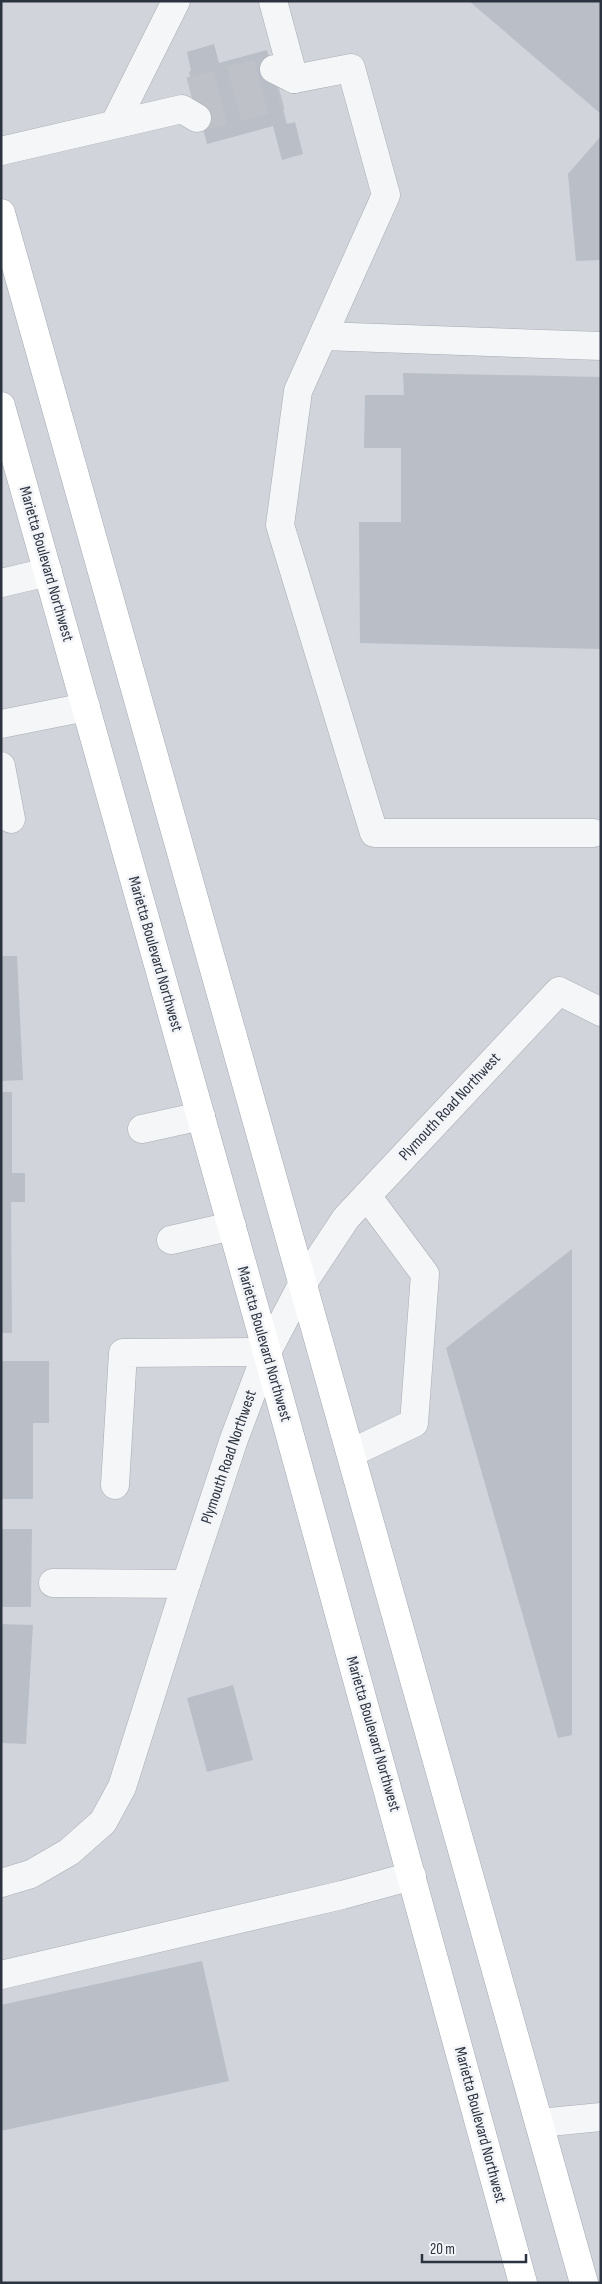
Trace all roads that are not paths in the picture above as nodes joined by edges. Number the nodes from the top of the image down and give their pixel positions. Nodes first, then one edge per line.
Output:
1 (176, 1) edge
2 (274, 1) edge
3 (190, 106) tunnel mouth
4 (115, 123) junction
5 (1, 151) edge
6 (1, 213) edge
7 (323, 336) junction
8 (601, 346) edge
9 (2, 414) edge
10 (48, 572) junction
11 (1, 583) edge
12 (86, 707) junction
13 (1, 724) edge
14 (1, 766) edge
15 (11, 819) dead end
16 (593, 833) dead end
17 (601, 1012) edge
18 (200, 1116) junction
19 (142, 1129) dead end
20 (366, 1196) junction
21 (232, 1226) junction
22 (171, 1240) dead end
23 (303, 1283) junction
24 (267, 1352) junction
25 (351, 1453) junction
26 (115, 1485) dead end
27 (53, 1583) dead end
28 (186, 1584) junction
29 (412, 1876) junction
30 (1, 1883) edge
31 (1, 1975) edge
32 (601, 2117) edge
33 (539, 2123) junction
34 (522, 2283) edge
35 (584, 2283) edge

1 - 4 street
2 - 7 street
3 - 4 street
4 - 5 street
6 - 23 main road
7 - 8 street
7 - 16 street
9 - 10 main road, Marietta Boulevard Northwest
10 - 11 street
10 - 12 main road, Marietta Boulevard Northwest
12 - 13 street
12 - 18 main road, Marietta Boulevard Northwest
14 - 15 street
17 - 20 street, Plymouth Road Northwest
18 - 19 street
18 - 21 main road, Marietta Boulevard Northwest
20 - 23 street, Plymouth Road Northwest
20 - 25 street
21 - 22 street
21 - 24 main road, Marietta Boulevard Northwest
23 - 24 street, Plymouth Road Northwest
23 - 25 main road
24 - 26 street
24 - 28 street, Plymouth Road Northwest
24 - 29 main road, Marietta Boulevard Northwest
25 - 33 main road
27 - 28 street
28 - 30 street, Plymouth Road Northwest
29 - 31 street
29 - 34 main road, Marietta Boulevard Northwest
32 - 33 street
33 - 35 main road

